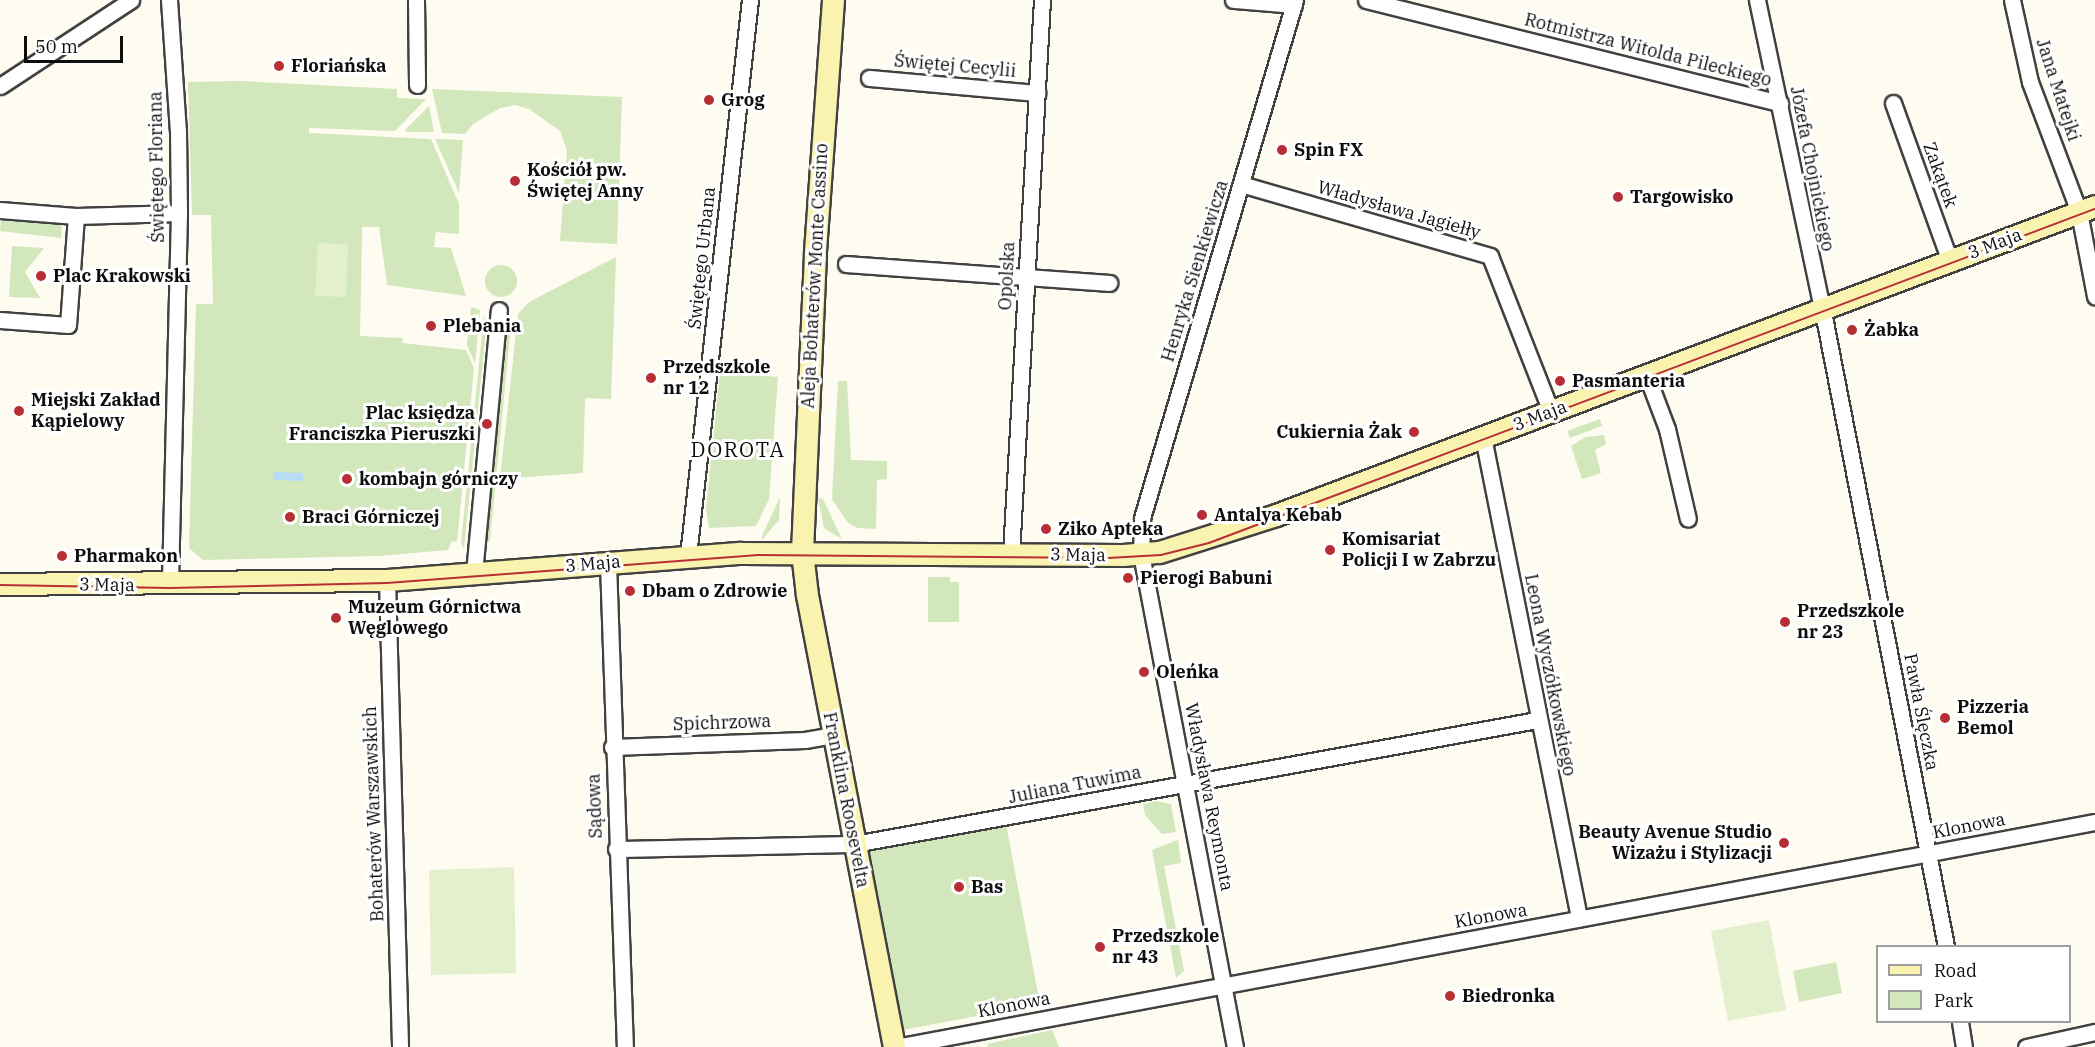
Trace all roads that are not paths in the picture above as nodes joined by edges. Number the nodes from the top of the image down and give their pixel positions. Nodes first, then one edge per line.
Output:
1 (131, 0) edge
2 (416, 0) edge
3 (750, 0) edge
4 (833, 0) edge
5 (1042, 0) edge
6 (1233, 0) edge
7 (1366, 0) edge
8 (1757, 0) edge
9 (2012, 0) edge
10 (1295, 3) edge
11 (167, 5) edge
12 (869, 78) dead end
13 (417, 85) dead end
14 (0, 86) edge
15 (1037, 93) junction
16 (1780, 103) junction
17 (1893, 103) dead end
18 (1241, 184) junction
19 (2087, 209) edge
20 (0, 210) edge
21 (179, 213) junction
22 (76, 216) junction
23 (1950, 261) junction
24 (846, 264) dead end
25 (1027, 278) junction
26 (1109, 283) dead end
27 (2095, 296) edge
28 (1822, 309) junction
29 (499, 310) dead end
30 (0, 320) edge
31 (1647, 375) junction
32 (1551, 412) junction
33 (1483, 437) junction
34 (1688, 519) dead end
35 (802, 552) junction
36 (1011, 554) junction
37 (1141, 554) junction
38 (688, 556) junction
39 (608, 563) junction
40 (474, 573) junction
41 (387, 580) junction
42 (0, 584) edge
43 (170, 585) junction
44 (1537, 720) junction
45 (833, 735) junction
46 (612, 747) junction
47 (1187, 784) junction
48 (2095, 822) edge
49 (854, 844) junction
50 (616, 849) junction
51 (1929, 853) junction
52 (1579, 920) junction
53 (1946, 945) edge
54 (1224, 985) junction
55 (1960, 1023) edge
56 (2095, 1032) edge
57 (400, 1047) edge
58 (625, 1047) edge
59 (894, 1047) edge
60 (1235, 1047) edge
61 (1964, 1047) edge
62 (2026, 1047) edge

1 - 14 street
2 - 13 street
3 - 38 street, Świętego Urbana
4 - 35 street, Aleja Bohaterów Monte Cassino
5 - 15 street, Opolska
6 - 10 street
7 - 16 street, Rotmistrza Witolda Pileckiego
8 - 16 street, Józefa Chojnickiego
9 - 19 street, Jana Matejki
10 - 18 street, Henryka Sienkiewicza
11 - 21 street, Świętego Floriana
12 - 15 street, Świętej Cecylii
15 - 25 street, Opolska
16 - 28 street, Józefa Chojnickiego
17 - 23 street, Zakątek
18 - 32 street, Władysława Jagiełły
18 - 37 street, Henryka Sienkiewicza
19 - 23 street, 3 Maja
19 - 27 street, Jana Matejki
20 - 22 street
21 - 22 street
21 - 43 street, Świętego Floriana
22 - 30 street
23 - 28 street, 3 Maja
24 - 25 street
25 - 26 street
25 - 36 street, Opolska
28 - 31 street, 3 Maja
28 - 51 street, Pawła Ślęczka
29 - 40 street
31 - 32 street, 3 Maja
31 - 34 street
32 - 33 street, 3 Maja
33 - 37 street, 3 Maja
33 - 44 street, Leona Wyczółkowskiego
35 - 36 street, 3 Maja
35 - 38 street, 3 Maja
35 - 45 street, Franklina Roosevelta
36 - 37 street, 3 Maja
37 - 47 street, Władysława Reymonta
38 - 39 street, 3 Maja
39 - 40 street, 3 Maja
39 - 46 street, Sądowa
40 - 41 street, 3 Maja
41 - 43 street, 3 Maja
41 - 57 street, Bohaterów Warszawskich
42 - 43 street, 3 Maja
44 - 47 street, Juliana Tuwima
44 - 52 street, Leona Wyczółkowskiego
45 - 46 street, Spichrzowa
45 - 49 street, Franklina Roosevelta
46 - 50 street, Sądowa
47 - 49 street, Juliana Tuwima
47 - 54 street, Władysława Reymonta
48 - 51 street, Klonowa
49 - 50 street, Juliana Tuwima
49 - 59 street, Franklina Roosevelta
50 - 58 street, Sądowa
51 - 52 street, Klonowa
51 - 53 street, Pawła Ślęczka
52 - 54 street, Klonowa
54 - 59 street, Klonowa
54 - 60 street, Władysława Reymonta
55 - 61 street
56 - 62 street

